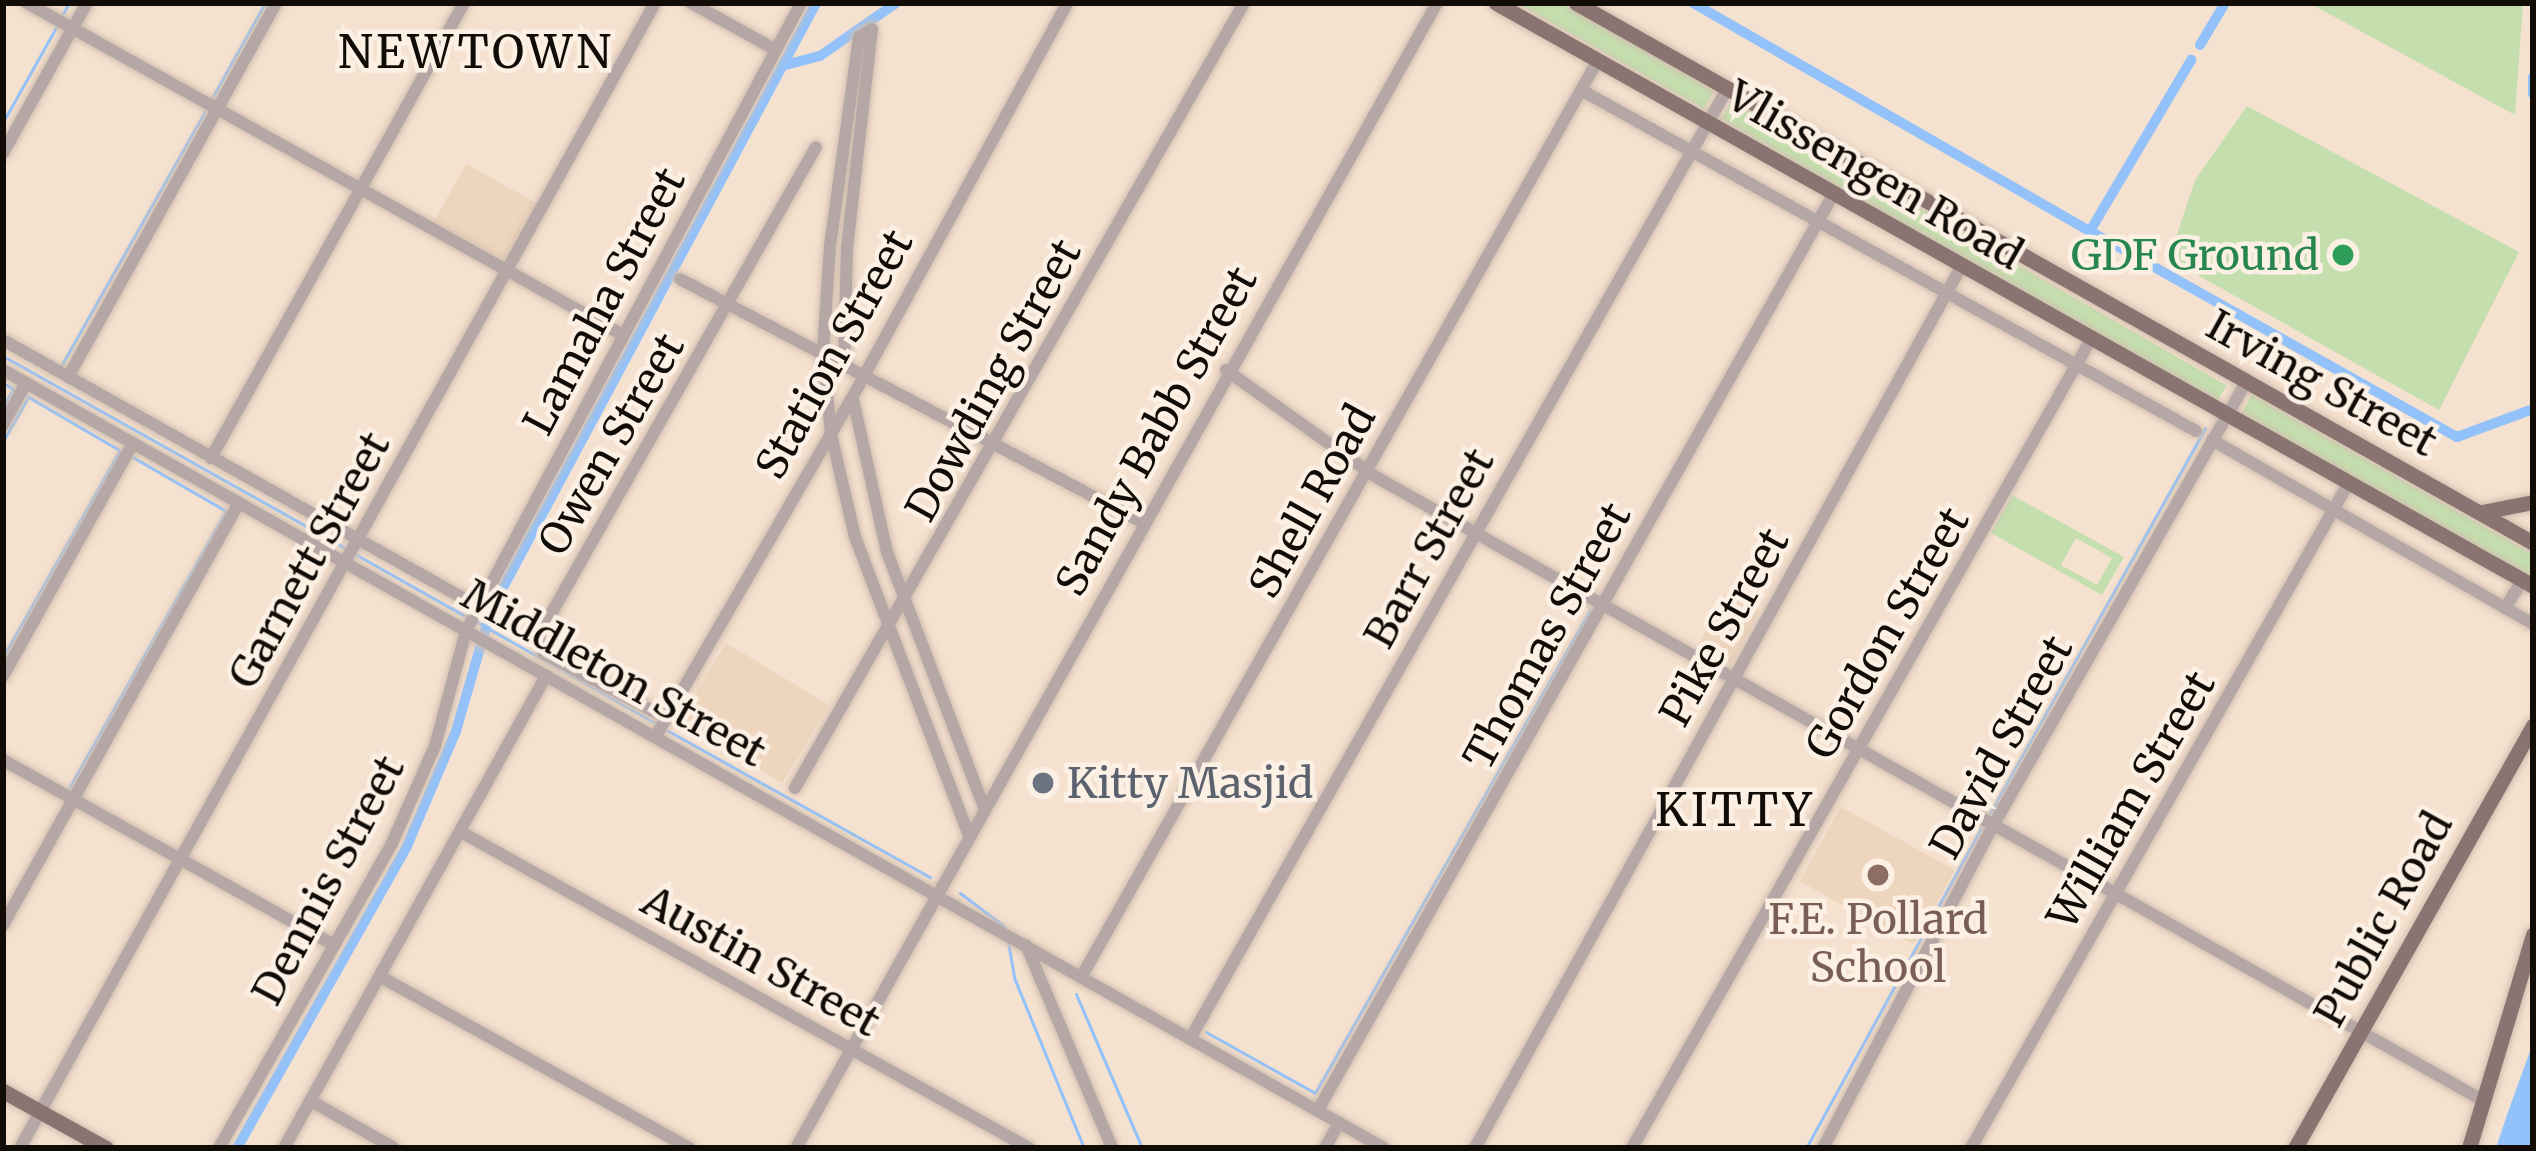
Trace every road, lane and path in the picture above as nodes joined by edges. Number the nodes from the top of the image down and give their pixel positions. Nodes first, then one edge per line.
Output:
1 (27, 3) edge
2 (87, 3) edge
3 (276, 3) edge
4 (464, 3) edge
5 (655, 3) edge
6 (691, 3) edge
7 (801, 3) edge
8 (1067, 3) edge
9 (1244, 3) edge
10 (1437, 3) edge
11 (1496, 3) edge
12 (1576, 3) edge
13 (70, 27) junction
14 (776, 50) junction
15 (1598, 60) junction
16 (1727, 89) junction
17 (1581, 90) junction
18 (217, 109) junction
19 (1709, 121) junction
20 (816, 147) dead end
21 (1690, 151) junction
22 (3, 153) edge
23 (360, 189) junction
24 (1833, 195) junction
25 (1817, 224) junction
26 (830, 246) junction
27 (848, 248) junction
28 (1961, 265) junction
29 (506, 272) junction
30 (680, 278) dead end
31 (1946, 294) junction
32 (729, 304) junction
33 (623, 335) junction
34 (2092, 339) junction
35 (3, 340) edge
36 (823, 352) junction
37 (844, 362) junction
38 (2076, 366) junction
39 (3, 370) edge
40 (861, 370) junction
41 (1226, 370) junction
42 (62, 374) junction
43 (26, 383) junction
44 (2245, 384) junction
45 (852, 398) junction
46 (2225, 417) junction
47 (3, 424) edge
48 (2196, 431) dead end
49 (831, 434) junction
50 (2213, 438) junction
51 (995, 441) junction
52 (129, 450) junction
53 (211, 458) junction
54 (1368, 469) junction
55 (2347, 486) junction
56 (2533, 502) edge
57 (239, 503) junction
58 (2334, 506) junction
59 (2482, 512) junction
60 (1142, 522) junction
61 (1475, 534) junction
62 (358, 541) junction
63 (2533, 543) edge
64 (345, 562) junction
65 (2527, 584) edge
66 (2533, 596) edge
67 (906, 604) junction
68 (1602, 605) junction
69 (2505, 608) junction
70 (478, 609) junction
71 (2533, 625) edge
72 (470, 631) junction
73 (888, 633) junction
74 (3, 676) edge
75 (547, 676) junction
76 (1734, 678) junction
77 (666, 718) junction
78 (2533, 725) edge
79 (657, 734) junction
80 (1859, 748) junction
81 (3, 760) edge
82 (795, 788) dead end
83 (72, 799) junction
84 (984, 808) junction
85 (1988, 821) junction
86 (460, 832) junction
87 (969, 835) junction
88 (181, 861) junction
89 (2116, 892) junction
90 (938, 894) junction
91 (3, 925) edge
92 (2533, 934) edge
93 (334, 945) junction
94 (1026, 945) junction
95 (1052, 958) junction
96 (1083, 974) junction
97 (1035, 976) junction
98 (382, 977) junction
99 (2360, 1034) junction
100 (1190, 1039) junction
101 (851, 1048) junction
102 (3, 1091) edge
103 (311, 1101) junction
104 (2484, 1101) junction
105 (1318, 1110) junction
106 (40, 1112) junction
107 (1340, 1123) junction
108 (20, 1148) edge
109 (106, 1148) edge
110 (219, 1148) edge
111 (284, 1148) edge
112 (394, 1148) edge
113 (690, 1148) edge
114 (796, 1148) edge
115 (1029, 1148) edge
116 (1112, 1148) edge
117 (1325, 1148) edge
118 (1384, 1148) edge
119 (1475, 1148) edge
120 (1632, 1148) edge
121 (1823, 1148) edge
122 (1971, 1148) edge
123 (2295, 1148) edge
124 (2469, 1148) edge

1 - 13 street
2 - 13 street
3 - 18 street
4 - 23 street
5 - 29 street, Garnett Street
6 - 14 street
7 - 14 street, Lamaha Street
8 - 40 street, Station Street
9 - 51 street, Dowding Street
10 - 41 street, Sandy Babb Street
11 - 15 main road, Vlissengen Road
12 - 16 main road, Irving Street
13 - 18 street
13 - 22 street
14 - 33 street, Lamaha Street
15 - 17 street, Shell Road
15 - 19 main road, Vlissengen Road
16 - 19 street, Barr Street
16 - 44 main road, Irving Street
17 - 21 street
17 - 54 street, Shell Road
18 - 23 street
18 - 42 street
19 - 21 street, Barr Street
19 - 24 main road, Vlissengen Road
20 - 32 street, Owen Street
21 - 25 street
21 - 61 street, Barr Street
23 - 29 street
23 - 53 street
24 - 25 street, Thomas Street
24 - 28 main road, Vlissengen Road
25 - 31 street
25 - 68 street, Thomas Street
26 - 27 street
26 - 27 street
26 - 36 street
27 - 37 street
28 - 31 street, Pike Street
28 - 34 main road, Vlissengen Road
29 - 33 street
29 - 62 street, Garnett Street
30 - 32 street
31 - 38 street
31 - 76 street, Pike Street
32 - 36 street
32 - 77 street, Owen Street
33 - 70 street, Lamaha Street
34 - 38 street, Gordon Street
34 - 46 main road, Vlissengen Road
35 - 42 street
36 - 37 street
36 - 49 street
37 - 40 street
38 - 48 street
38 - 80 street, Gordon Street
39 - 43 street, Middleton Street
40 - 45 street, Station Street
40 - 51 street
41 - 54 street
41 - 60 street, Sandy Babb Street
42 - 53 street
43 - 47 street
43 - 52 street, Middleton Street
44 - 46 street, David Street
44 - 59 main road, Irving Street
45 - 49 street, Station Street
45 - 67 street
46 - 50 street, David Street
46 - 55 main road, Vlissengen Road
49 - 73 street
49 - 77 street, Station Street
50 - 58 street
50 - 85 street, David Street
51 - 60 street
51 - 67 street, Dowding Street
52 - 57 street, Middleton Street
52 - 74 street
53 - 62 street
54 - 61 street
54 - 96 street, Shell Road
55 - 58 street, William Street
55 - 65 main road, Vlissengen Road
56 - 59 main road
57 - 64 street, Middleton Street
57 - 83 street
58 - 69 street
58 - 89 street, William Street
59 - 63 main road, Irving Street
60 - 84 street, Sandy Babb Street
61 - 68 street
61 - 100 street, Barr Street
62 - 64 street, Garnett Street
62 - 70 street
64 - 72 street, Middleton Street
64 - 88 street, Garnett Street
65 - 66 main road
65 - 69 street
67 - 73 street, Dowding Street
67 - 84 street
68 - 76 street
68 - 105 street, Thomas Street
69 - 71 street
70 - 72 street, Lamaha Street
72 - 75 street, Middleton Street
72 - 93 street, Dennis Street
73 - 82 street, Dowding Street
73 - 87 street
75 - 79 street, Middleton Street
75 - 86 street
76 - 80 street
76 - 119 street, Pike Street
77 - 79 street, Station Street
78 - 99 main road, Public Road
79 - 90 street, Middleton Street
80 - 85 street
80 - 120 street, Gordon Street
81 - 83 street
83 - 88 street
83 - 91 street
84 - 87 street, Sandy Babb Street
85 - 89 street
85 - 121 street, David Street
86 - 98 street
86 - 101 street, Austin Street
87 - 90 street, Sandy Babb Street
88 - 93 street
88 - 106 street, Garnett Street
89 - 99 street
89 - 122 street, William Street
90 - 94 street, Middleton Street
90 - 101 street, Sandy Babb Street
92 - 104 main road
93 - 110 street, Dennis Street
94 - 95 street, Middleton Street
94 - 97 street
95 - 96 street, Middleton Street
95 - 97 street
96 - 100 street, Middleton Street
97 - 116 street
98 - 103 street
98 - 113 street
99 - 104 street
99 - 123 main road, Public Road
100 - 105 street
101 - 114 street, Sandy Babb Street
101 - 115 street, Austin Street
102 - 106 main road
103 - 111 street
103 - 112 street
104 - 124 main road
105 - 107 street
106 - 108 street, Garnett Street
106 - 109 main road
107 - 117 street
107 - 118 street

